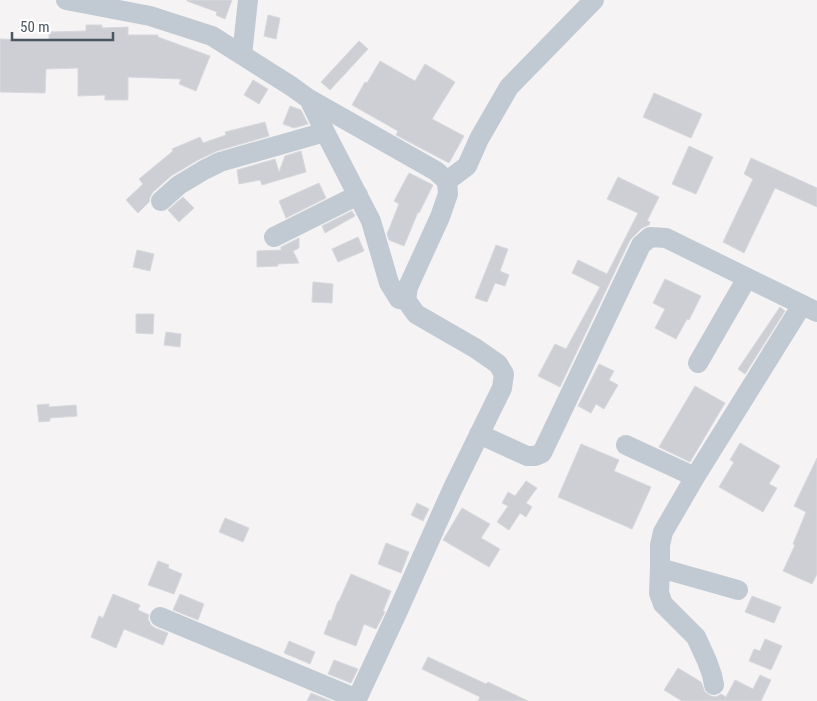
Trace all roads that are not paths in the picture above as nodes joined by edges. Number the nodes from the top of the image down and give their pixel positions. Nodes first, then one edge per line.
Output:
1 (66, 0) edge
2 (248, 0) edge
3 (594, 0) edge
4 (130, 6) edge
5 (242, 55) junction
6 (309, 99) junction
7 (325, 132) junction
8 (446, 181) junction
9 (358, 195) junction
10 (161, 201) dead end
11 (274, 237) dead end
12 (747, 278) junction
13 (406, 300) junction
14 (810, 309) edge
15 (698, 363) dead end
16 (479, 434) junction
17 (626, 445) dead end
18 (695, 477) junction
19 (660, 568) junction
20 (738, 590) dead end
21 (160, 617) dead end
22 (714, 685) dead end
23 (357, 700) edge

1 - 4 street
2 - 5 street
3 - 8 street
4 - 5 street
5 - 6 street
6 - 7 street
6 - 8 street
7 - 9 street
7 - 10 street
8 - 13 street
9 - 11 street
9 - 13 street
12 - 14 street
12 - 15 street
12 - 16 street
13 - 16 street
14 - 18 street
16 - 23 street
17 - 18 street
18 - 19 street
19 - 20 street
19 - 22 street
21 - 23 street

